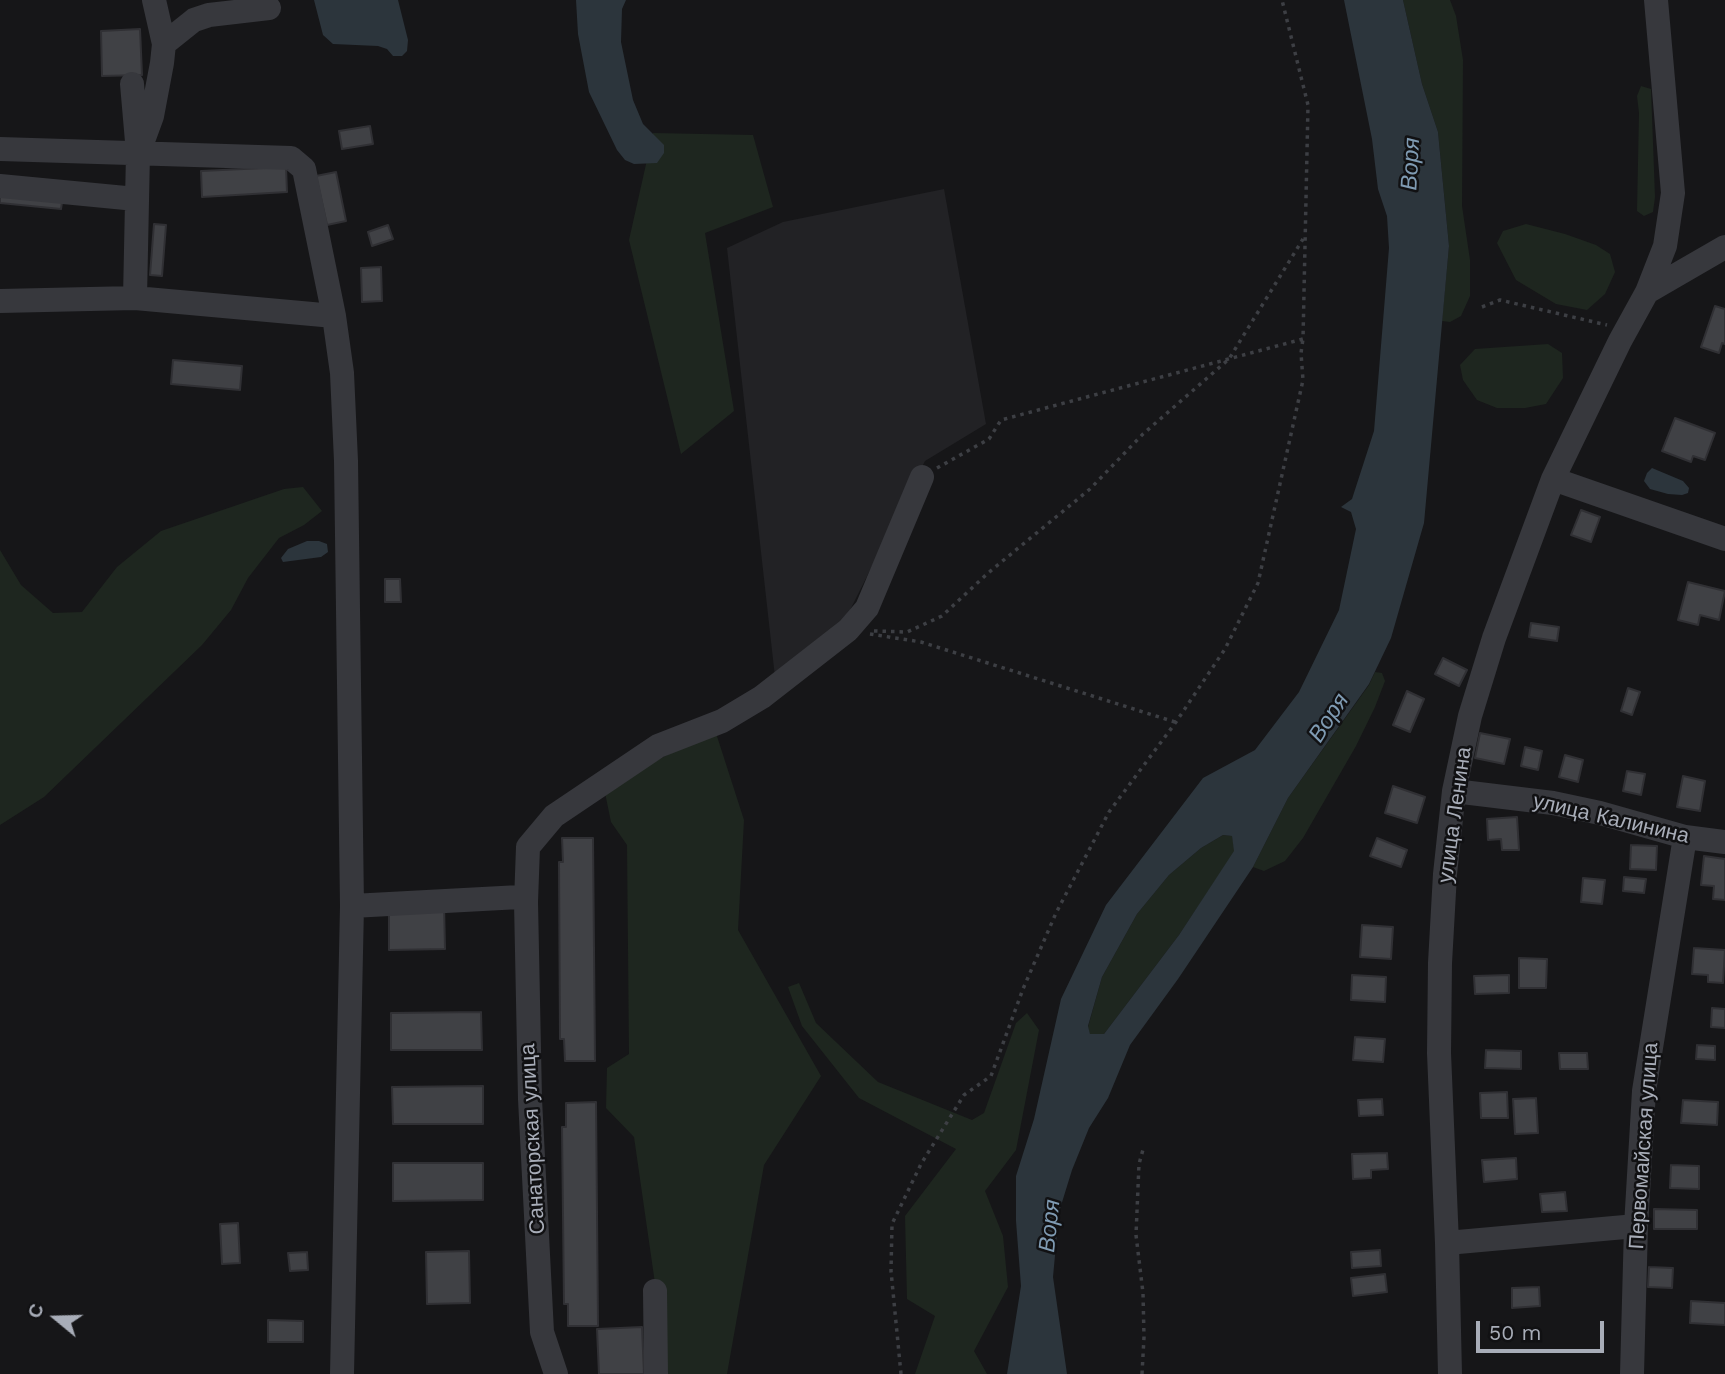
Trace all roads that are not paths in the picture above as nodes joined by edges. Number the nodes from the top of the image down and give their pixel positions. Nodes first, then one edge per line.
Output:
1 (154, 0) edge
2 (1656, 0) edge
3 (269, 8) dead end
4 (164, 44) junction
5 (132, 84) dead end
6 (0, 149) edge
7 (138, 153) junction
8 (0, 186) edge
9 (136, 199) junction
10 (1725, 247) edge
11 (1700, 261) junction
12 (1725, 269) edge
13 (1647, 292) junction
14 (135, 298) junction
15 (0, 301) edge
16 (334, 316) junction
17 (922, 477) road end
18 (1553, 479) junction
19 (1725, 539) edge
20 (1454, 791) junction
21 (1685, 837) junction
22 (1725, 842) edge
23 (526, 902) junction
24 (352, 905) junction
25 (1636, 1226) junction
26 (1447, 1243) junction
27 (655, 1291) dead end
28 (342, 1374) edge
29 (556, 1374) edge
30 (656, 1374) edge
31 (1450, 1374) edge
32 (1632, 1374) edge

1 - 4 street
2 - 13 street, улица Ленина
3 - 4 street
4 - 7 street
5 - 7 street
6 - 7 street
7 - 9 street
7 - 16 street
8 - 9 street
9 - 14 street
10 - 11 street
11 - 12 street
11 - 13 street
13 - 18 street, улица Ленина
14 - 15 street
14 - 16 street
16 - 24 street
17 - 23 street, Санаторская улица
18 - 19 street
18 - 20 street, улица Ленина
20 - 21 street, улица Калинина
20 - 26 street, улица Ленина
21 - 22 street, улица Калинина
21 - 25 street, Первомайская улица
23 - 24 street
23 - 29 street, Санаторская улица
24 - 28 street
25 - 26 street
25 - 32 street, Первомайская улица
26 - 31 street, улица Ленина
27 - 30 street

